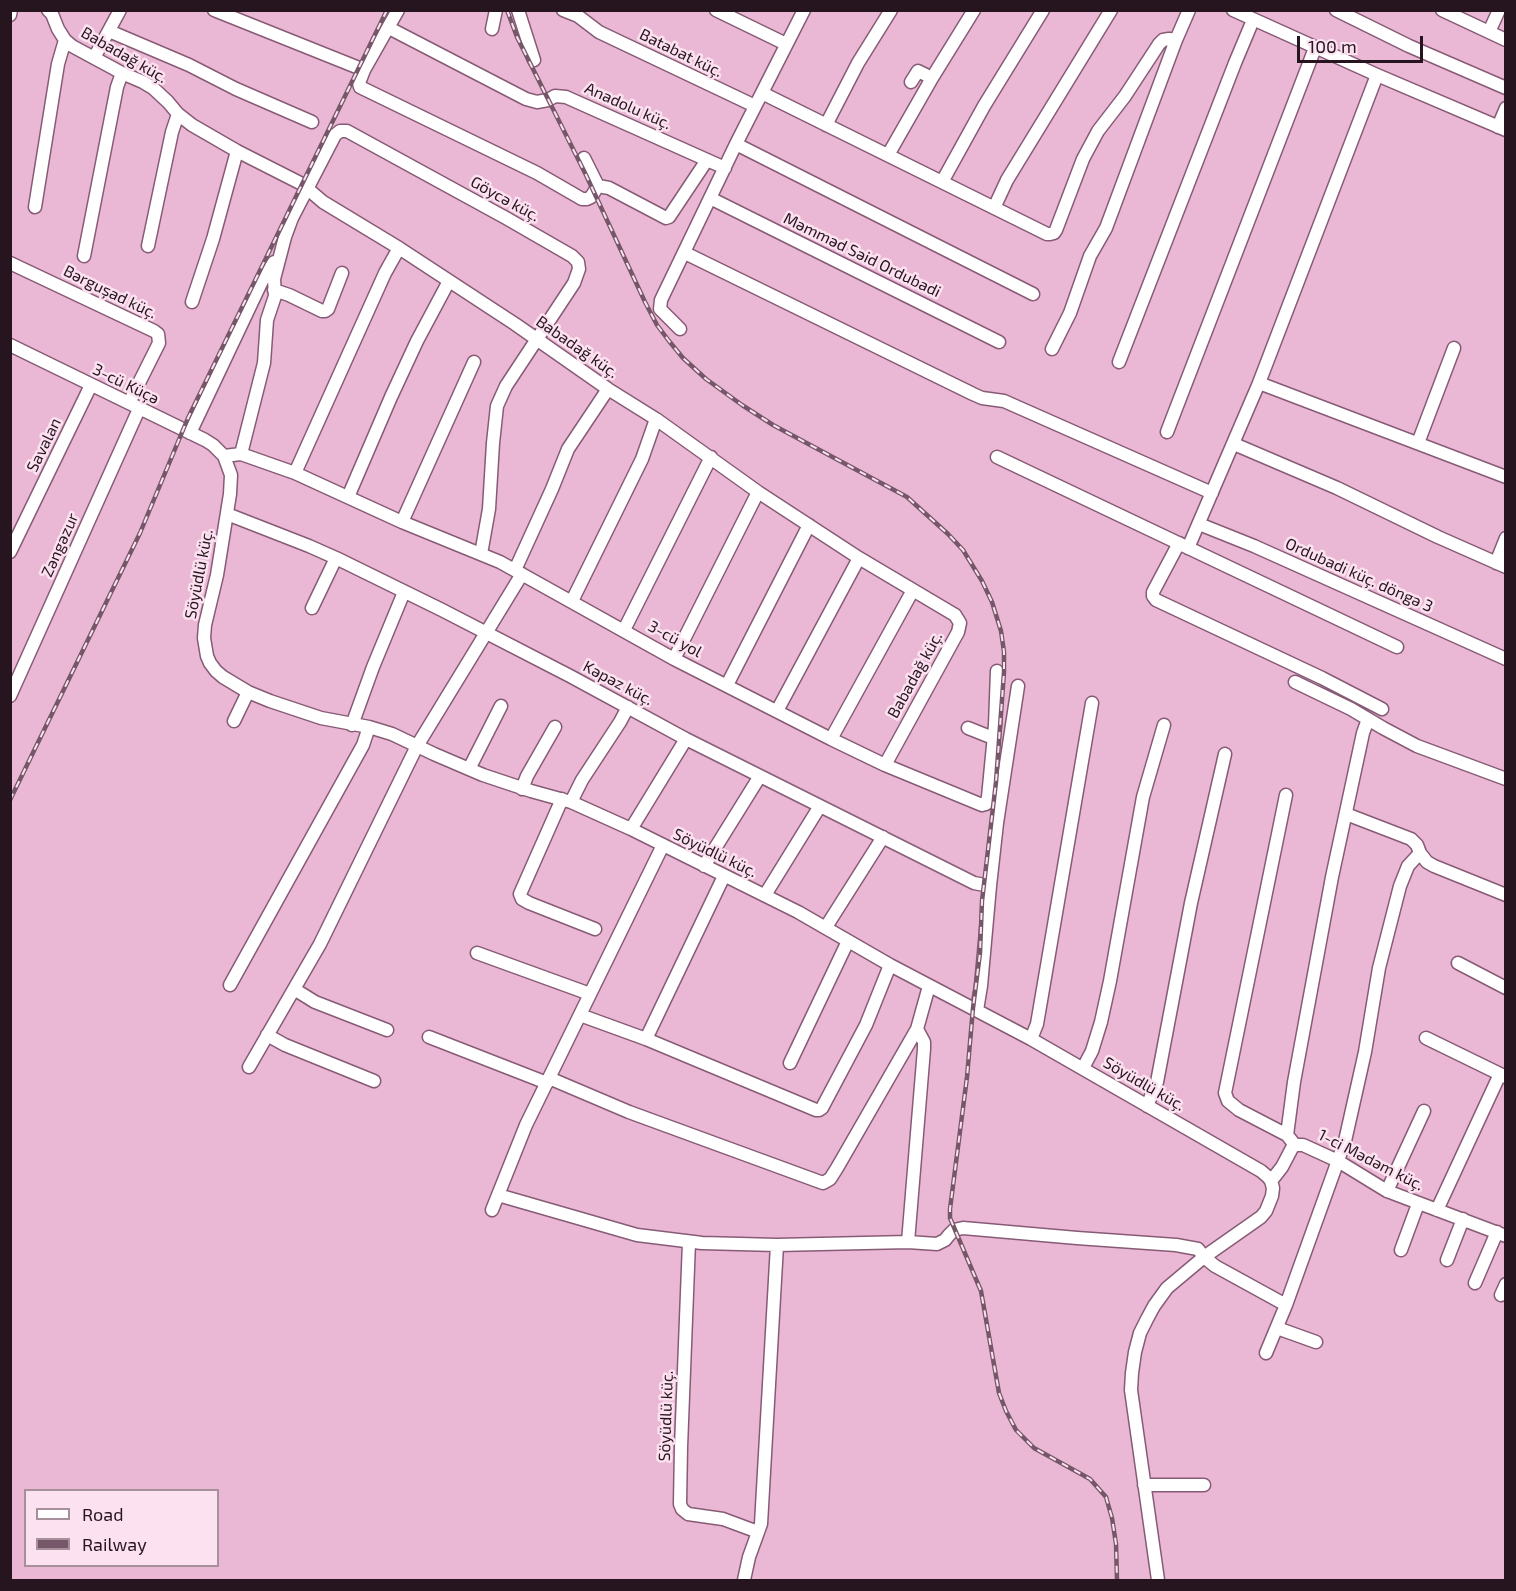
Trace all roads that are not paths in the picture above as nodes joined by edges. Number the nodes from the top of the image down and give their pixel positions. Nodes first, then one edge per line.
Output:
1 (11, 10) edge
2 (48, 10) edge
3 (120, 10) edge
4 (214, 10) edge
5 (398, 10) edge
6 (496, 10) edge
7 (518, 10) edge
8 (562, 10) edge
9 (716, 10) edge
10 (804, 10) edge
11 (891, 10) edge
12 (974, 10) edge
13 (1043, 10) edge
14 (1111, 10) edge
15 (1188, 10) edge
16 (1233, 10) edge
17 (1336, 10) edge
18 (1442, 10) edge
19 (1499, 10) edge
20 (10, 15) edge
21 (1253, 20) junction
22 (389, 28) junction
23 (492, 29) dead end
24 (110, 31) junction
25 (1489, 32) junction
26 (65, 40) junction
27 (1176, 40) junction
28 (1506, 40) edge
29 (786, 44) junction
30 (1315, 48) junction
31 (94, 58) junction
32 (534, 60) dead end
33 (364, 70) junction
34 (122, 73) junction
35 (1377, 75) junction
36 (932, 78) junction
37 (911, 82) dead end
38 (1506, 88) edge
39 (762, 93) junction
40 (755, 106) junction
41 (1506, 108) edge
42 (178, 114) junction
43 (312, 122) dead end
44 (826, 125) junction
45 (1502, 128) edge
46 (736, 144) junction
47 (237, 151) junction
48 (888, 156) junction
49 (584, 158) dead end
50 (707, 160) junction
51 (724, 168) junction
52 (942, 182) junction
53 (598, 186) junction
54 (307, 189) junction
55 (710, 198) junction
56 (35, 207) dead end
57 (994, 208) junction
58 (148, 246) dead end
59 (399, 248) junction
60 (281, 251) junction
61 (685, 253) junction
62 (84, 256) dead end
63 (10, 262) edge
64 (342, 273) dead end
65 (449, 281) junction
66 (274, 290) junction
67 (1033, 294) dead end
68 (192, 302) dead end
69 (680, 329) dead end
70 (537, 339) junction
71 (999, 342) dead end
72 (10, 345) edge
73 (1454, 348) dead end
74 (1052, 349) dead end
75 (474, 362) dead end
76 (1119, 362) dead end
77 (1259, 383) junction
78 (91, 385) junction
79 (608, 389) junction
80 (134, 406) junction
81 (656, 419) junction
82 (1167, 432) dead end
83 (190, 433) junction
84 (1418, 443) junction
85 (1234, 444) junction
86 (241, 454) junction
87 (224, 456) junction
88 (711, 457) junction
89 (997, 457) dead end
90 (295, 473) junction
91 (1506, 477) edge
92 (758, 492) junction
93 (1212, 493) junction
94 (348, 497) junction
95 (227, 514) junction
96 (402, 522) junction
97 (1199, 524) junction
98 (809, 525) junction
99 (14, 537) edge
100 (1506, 538) edge
101 (1184, 546) junction
102 (10, 552) edge
103 (481, 554) junction
104 (336, 558) junction
105 (859, 558) junction
106 (1501, 565) edge
107 (518, 572) junction
108 (913, 590) junction
109 (404, 592) junction
110 (572, 601) junction
111 (312, 608) dead end
112 (624, 630) junction
113 (487, 633) junction
114 (1397, 647) dead end
115 (674, 659) junction
116 (1506, 659) edge
117 (997, 671) dead end
118 (1295, 682) dead end
119 (727, 685) junction
120 (1018, 686) dead end
121 (248, 692) junction
122 (10, 696) edge
123 (1092, 703) dead end
124 (501, 706) dead end
125 (628, 707) junction
126 (1382, 709) dead end
127 (777, 711) junction
128 (1368, 719) junction
129 (234, 720) dead end
130 (352, 725) junction
131 (1164, 725) dead end
132 (555, 727) dead end
133 (369, 728) junction
134 (968, 728) dead end
135 (993, 738) junction
136 (686, 739) junction
137 (831, 739) junction
138 (417, 746) junction
139 (1225, 754) dead end
140 (885, 765) junction
141 (469, 769) junction
142 (760, 776) junction
143 (1506, 779) edge
144 (522, 789) junction
145 (1286, 795) dead end
146 (567, 800) junction
147 (820, 806) junction
148 (1346, 814) junction
149 (631, 829) junction
150 (883, 837) junction
151 (663, 845) junction
152 (1420, 853) junction
153 (704, 866) junction
154 (724, 876) junction
155 (990, 886) junction
156 (765, 895) junction
157 (1506, 895) edge
158 (826, 927) junction
159 (595, 929) dead end
160 (848, 941) junction
161 (477, 953) dead end
162 (1458, 963) dead end
163 (890, 965) junction
164 (230, 985) dead end
165 (929, 986) junction
166 (1506, 988) edge
167 (294, 989) junction
168 (590, 994) junction
169 (977, 1010) junction
170 (580, 1015) junction
171 (917, 1029) junction
172 (387, 1030) dead end
173 (267, 1035) junction
174 (429, 1037) dead end
175 (1426, 1038) dead end
176 (646, 1039) junction
177 (1031, 1039) junction
178 (790, 1063) dead end
179 (249, 1067) dead end
180 (1083, 1068) junction
181 (1503, 1076) edge
182 (548, 1080) junction
183 (375, 1081) dead end
184 (1147, 1106) junction
185 (1424, 1112) dead end
186 (1287, 1135) junction
187 (1295, 1145) junction
188 (1338, 1161) junction
189 (1271, 1181) junction
190 (1387, 1191) junction
191 (498, 1196) junction
192 (1418, 1204) junction
193 (492, 1210) dead end
194 (1437, 1210) junction
195 (1463, 1219) junction
196 (1501, 1234) edge
197 (689, 1242) junction
198 (908, 1242) junction
199 (777, 1245) junction
200 (1401, 1250) dead end
201 (1204, 1257) junction
202 (1447, 1260) dead end
203 (1475, 1283) dead end
204 (1286, 1305) junction
205 (1277, 1328) junction
206 (1316, 1342) dead end
207 (1266, 1353) dead end
208 (1144, 1485) junction
209 (1204, 1485) dead end
210 (758, 1532) junction
211 (744, 1581) edge
212 (1158, 1581) edge

1 - 20 street
2 - 26 street, Babadağ küç.
3 - 24 street
4 - 33 street
5 - 22 street
6 - 23 street
7 - 32 street
8 - 40 street, Batabat küç.
9 - 29 street
10 - 29 street
11 - 44 street
12 - 36 street
13 - 52 street
14 - 57 street
15 - 27 street
16 - 21 street
17 - 38 street
18 - 25 street
19 - 25 street
21 - 30 street
21 - 76 street
22 - 33 street
22 - 50 street, Anadolu küç.
24 - 31 street
24 - 43 street
25 - 28 street
26 - 31 street, Babadağ küç.
26 - 56 street
27 - 57 street
27 - 74 street
29 - 39 street
30 - 35 street
30 - 82 street
31 - 34 street, Babadağ küç.
33 - 53 street
34 - 42 street, Babadağ küç.
34 - 62 street
35 - 45 street
35 - 77 street
36 - 37 street
36 - 48 street
39 - 40 street
39 - 44 street
40 - 46 street
41 - 45 street
42 - 47 street, Babadağ küç.
42 - 58 street
44 - 48 street
46 - 51 street
46 - 67 street
47 - 54 street, Babadağ küç.
47 - 68 street
48 - 52 street
49 - 53 street
50 - 51 street, Anadolu küç.
50 - 53 street
51 - 55 street
52 - 57 street
54 - 59 street, Babadağ küç.
54 - 60 street
54 - 70 street, Göycə küç.
55 - 61 street
55 - 71 street, Məmməd Səid Ordubadi
59 - 65 street, Babadağ küç.
59 - 90 street
60 - 66 street
60 - 83 street
61 - 69 street
61 - 93 street
63 - 80 street, Bərguşad küç.
64 - 66 street
65 - 70 street, Babadağ küç.
65 - 94 street
66 - 86 street
70 - 79 street, Babadağ küç.
70 - 103 street
72 - 78 street, 3-cü Küçə
73 - 84 street
75 - 96 street
77 - 84 street
77 - 85 street
78 - 80 street, 3-cü Küçə
78 - 99 street, Savalan
79 - 81 street, Babadağ küç.
79 - 107 street
80 - 83 street, 3-cü Küçə
80 - 122 street, Zəngəzur
81 - 88 street, Babadağ küç.
81 - 110 street
83 - 87 street, 3-cü Küçə
84 - 91 street
85 - 93 street
85 - 106 street
86 - 87 street, 3-cü yol
86 - 90 street, 3-cü yol
87 - 95 street, Söyüdlü küç.
88 - 92 street, Babadağ küç.
88 - 112 street
89 - 101 street
90 - 94 street, 3-cü yol
92 - 98 street, Babadağ küç.
92 - 115 street
93 - 97 street
94 - 96 street, 3-cü yol
95 - 104 street, Kəpəz küç.
95 - 121 street, Söyüdlü küç.
96 - 103 street, 3-cü yol
97 - 101 street
97 - 116 street, Ordubadi küç. döngə 3
98 - 105 street, Babadağ küç.
98 - 119 street
99 - 102 street, Savalan
100 - 106 street
101 - 114 street
101 - 126 street
103 - 107 street, 3-cü yol
104 - 109 street, Kəpəz küç.
104 - 111 street
105 - 108 street, Babadağ küç.
105 - 127 street
107 - 110 street, 3-cü yol
107 - 113 street
108 - 137 street
108 - 140 street, Babadağ küç.
109 - 113 street, Kəpəz küç.
109 - 130 street
110 - 112 street, 3-cü yol
112 - 115 street, 3-cü yol
113 - 125 street, Kəpəz küç.
113 - 138 street
115 - 119 street, 3-cü yol
117 - 135 street, 3-cü yol
118 - 128 street
119 - 127 street, 3-cü yol
120 - 155 street
121 - 129 street
121 - 130 street, Söyüdlü küç.
123 - 177 street
124 - 141 street
125 - 136 street, Kəpəz küç.
125 - 146 street
127 - 137 street, 3-cü yol
128 - 143 street
128 - 148 street
130 - 133 street, Söyüdlü küç.
131 - 180 street
132 - 144 street
133 - 138 street, Söyüdlü küç.
133 - 164 street
134 - 135 street
135 - 140 street, 3-cü yol
136 - 142 street, Kəpəz küç.
136 - 149 street
137 - 140 street, 3-cü yol
138 - 141 street, Söyüdlü küç.
138 - 167 street
139 - 184 street
141 - 144 street, Söyüdlü küç.
142 - 147 street, Kəpəz küç.
142 - 153 street
144 - 146 street, Söyüdlü küç.
145 - 186 street
146 - 149 street, Söyüdlü küç.
146 - 159 street
147 - 150 street, Kəpəz küç.
147 - 156 street
148 - 152 street
148 - 186 street
149 - 151 street, Söyüdlü küç.
150 - 155 street, Kəpəz küç.
150 - 158 street
151 - 153 street, Söyüdlü küç.
151 - 168 street
152 - 157 street
152 - 188 street
153 - 154 street, Söyüdlü küç.
154 - 156 street, Söyüdlü küç.
154 - 176 street
155 - 169 street
156 - 158 street, Söyüdlü küç.
158 - 160 street, Söyüdlü küç.
160 - 163 street, Söyüdlü küç.
160 - 178 street
161 - 168 street
162 - 166 street
163 - 165 street, Söyüdlü küç.
163 - 176 street
165 - 169 street, Söyüdlü küç.
165 - 171 street
167 - 172 street
167 - 173 street
168 - 170 street
169 - 177 street, Söyüdlü küç.
170 - 176 street
170 - 182 street
171 - 182 street
171 - 198 street
173 - 179 street
173 - 183 street
174 - 182 street
175 - 181 street
177 - 180 street, Söyüdlü küç.
180 - 184 street, Söyüdlü küç.
181 - 194 street
182 - 191 street
184 - 189 street, Söyüdlü küç.
185 - 190 street
186 - 187 street
187 - 188 street, 1-ci Mədəm küç.
187 - 189 street, 1-ci Mədəm küç.
188 - 190 street, 1-ci Mədəm küç.
188 - 204 street
189 - 201 street
190 - 192 street, 1-ci Mədəm küç.
191 - 193 street
191 - 197 street
192 - 194 street, 1-ci Mədəm küç.
192 - 200 street
194 - 195 street, 1-ci Mədəm küç.
195 - 196 street, 1-ci Mədəm küç.
195 - 202 street
196 - 203 street
197 - 199 street
197 - 210 street, Söyüdlü küç.
198 - 199 street
198 - 201 street
199 - 210 street
201 - 204 street
201 - 208 street
204 - 205 street
205 - 206 street
205 - 207 street
208 - 209 street
208 - 212 street
210 - 211 street

